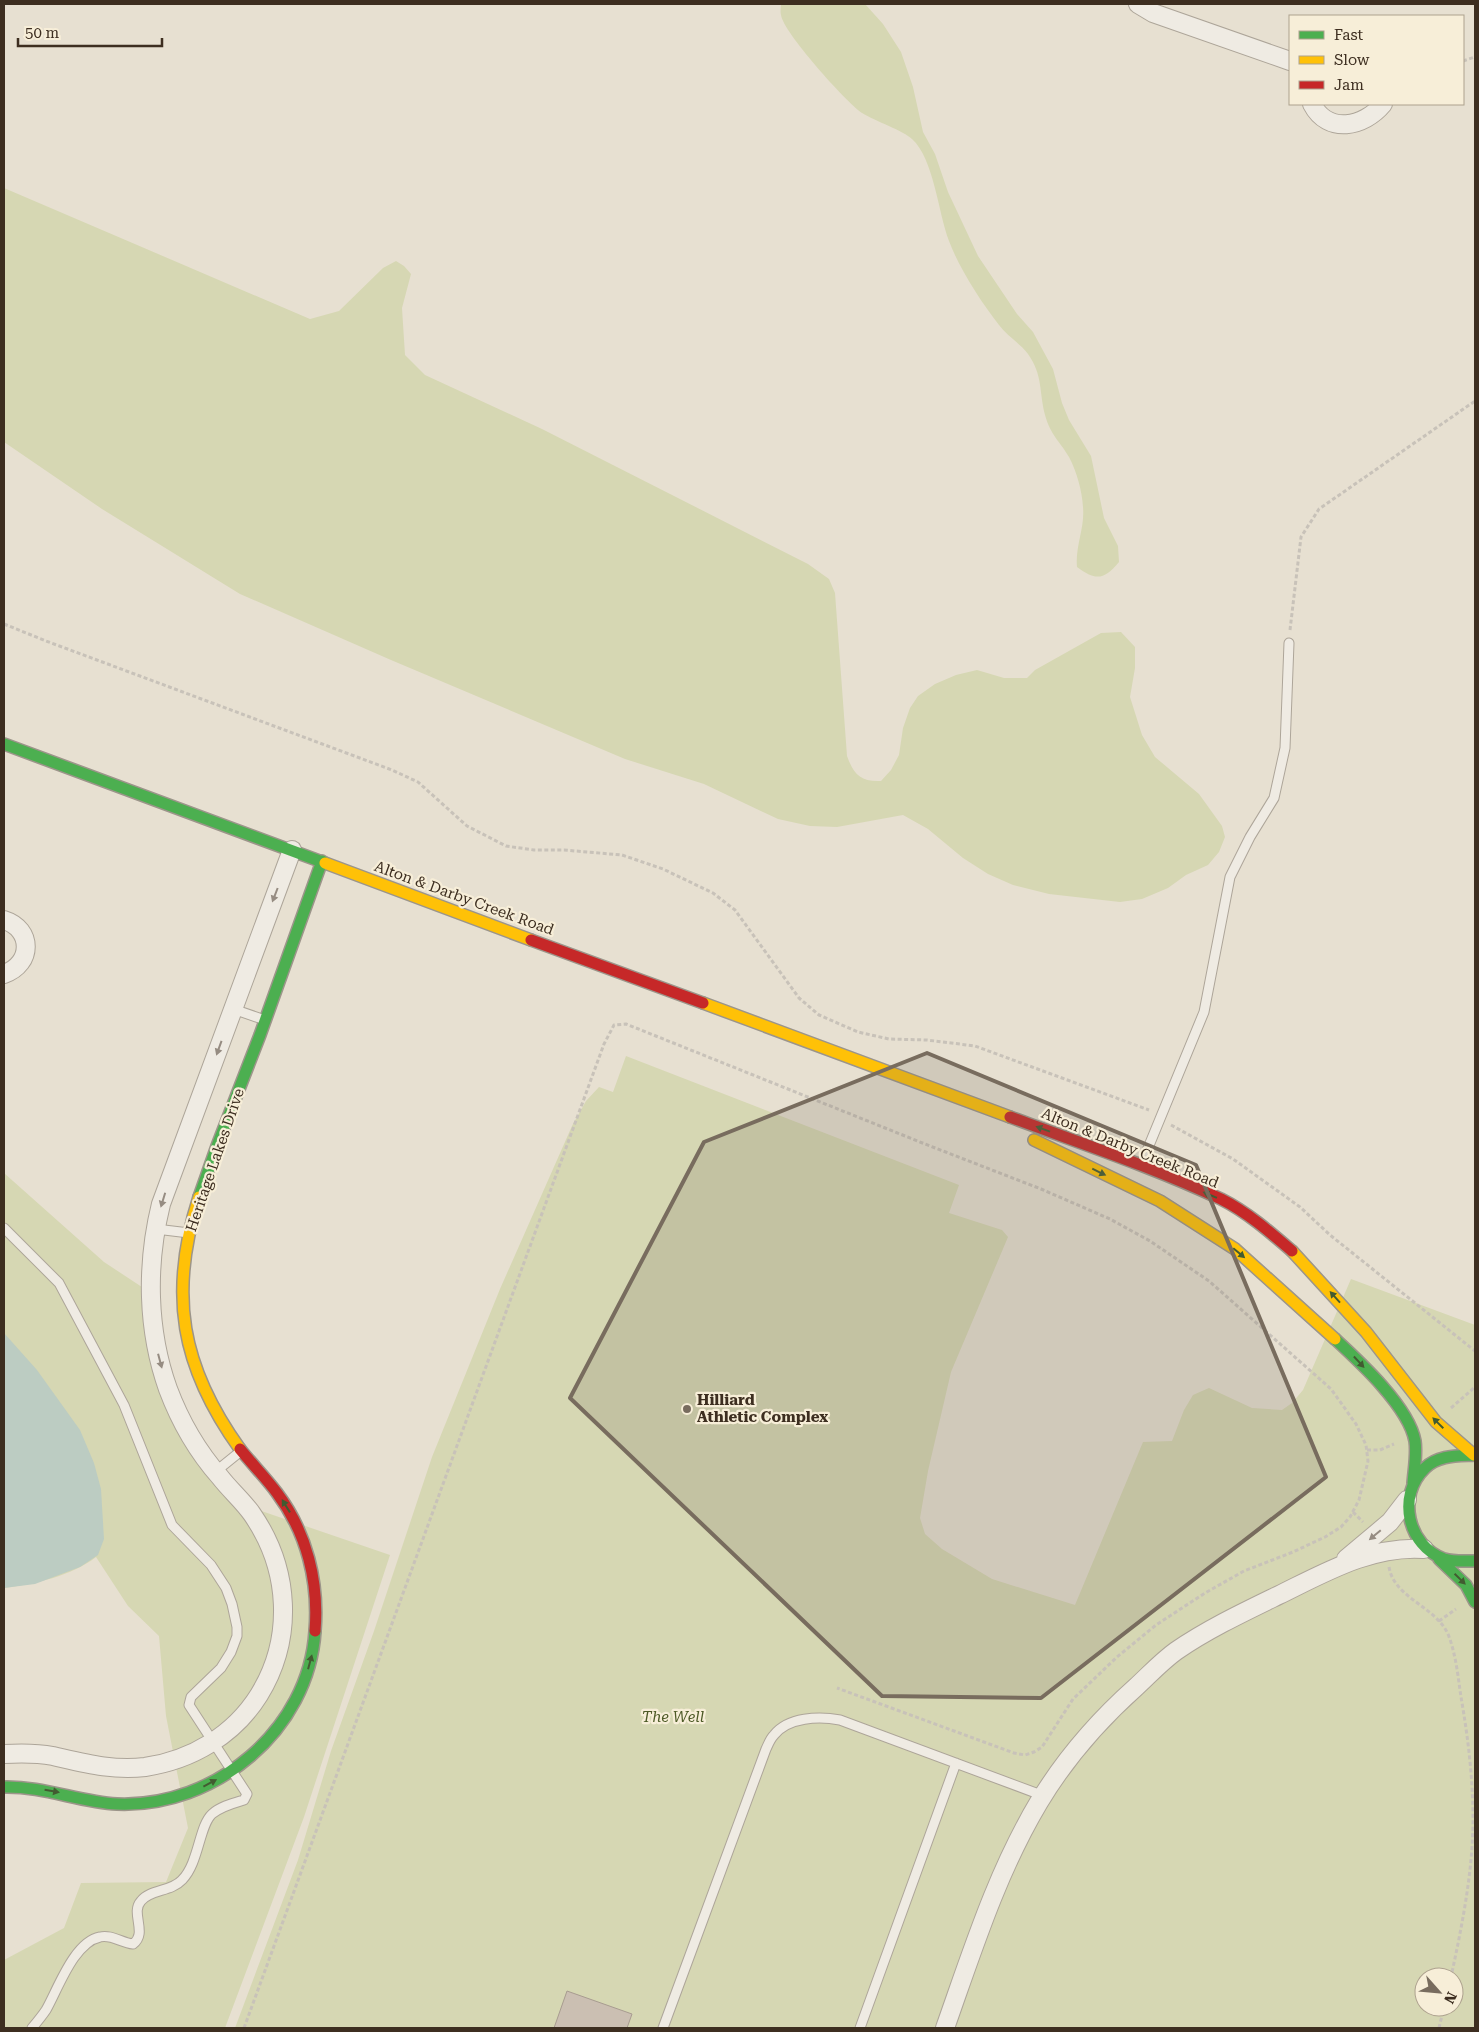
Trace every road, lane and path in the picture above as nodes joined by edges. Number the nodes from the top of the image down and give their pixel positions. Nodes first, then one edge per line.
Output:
1 (1138, 4) edge
2 (1289, 61) edge
3 (1313, 105) edge
4 (1382, 105) edge
5 (1475, 401) edge
6 (4, 624) edge
7 (1289, 643) joint
8 (4, 744) edge
9 (292, 850) junction
10 (322, 861) junction
11 (4, 920) edge
12 (4, 974) edge
13 (233, 1009) junction
14 (265, 1020) junction
15 (914, 1081) junction
16 (1162, 1115) junction
17 (1141, 1166) junction
18 (4, 1228) edge
19 (156, 1229) junction
20 (189, 1233) junction
21 (1475, 1351) edge
22 (1475, 1387) edge
23 (1450, 1410) dead end
24 (1402, 1441) dead end
25 (1367, 1450) junction
26 (242, 1451) junction
27 (1475, 1455) edge
28 (215, 1472) junction
29 (1413, 1483) junction
30 (1407, 1500) junction
31 (1424, 1549) junction
32 (1439, 1558) junction
33 (1475, 1561) edge
34 (1388, 1562) dead end
35 (1338, 1566) junction
36 (1475, 1602) edge
37 (1462, 1604) dead end
38 (1439, 1621) junction
39 (838, 1688) dead end
40 (213, 1742) junction
41 (4, 1754) edge
42 (956, 1763) junction
43 (232, 1770) junction
44 (4, 1787) edge
45 (1044, 1796) junction
46 (1452, 1967) edge
47 (32, 2028) edge
48 (244, 2028) edge
49 (663, 2028) edge
50 (860, 2028) edge
51 (945, 2028) edge

1 - 2 street
3 - 4 street
5 - 7 path
6 - 16 path
7 - 16 lane
8 - 9 main road, Alton & Darby Creek Road
9 - 10 main road, Alton & Darby Creek Road
9 -> 13 street
10 - 14 main road, Heritage Lakes Drive
10 - 15 main road, Alton & Darby Creek Road
11 - 12 street
13 - 14 lane
13 -> 19 street
14 - 20 main road, Heritage Lakes Drive
17 -> 15 main road, Alton & Darby Creek Road
15 -> 29 main road, Alton & Darby Creek Road
16 - 17 lane
16 - 21 path
27 -> 17 main road, Alton & Darby Creek Road
18 - 40 lane
19 - 20 lane
19 -> 28 street
20 - 26 main road, Heritage Lakes Drive
22 - 23 path
24 - 25 path
25 - 39 path
25 - 48 path
26 - 28 lane
43 -> 26 main road, Heritage Lakes Drive
27 - 29 main road
28 - 40 street
29 - 30 main road
30 - 31 main road
30 -> 35 street
31 - 32 main road
31 - 35 street
32 - 33 main road
32 -> 36 main road
34 - 38 path
35 - 45 street
37 - 38 path
38 - 46 path
40 - 41 street
40 - 43 lane
42 - 45 lane
42 - 49 lane
42 - 50 lane
44 -> 43 main road, Heritage Lakes Drive
43 - 47 lane
45 - 51 street

